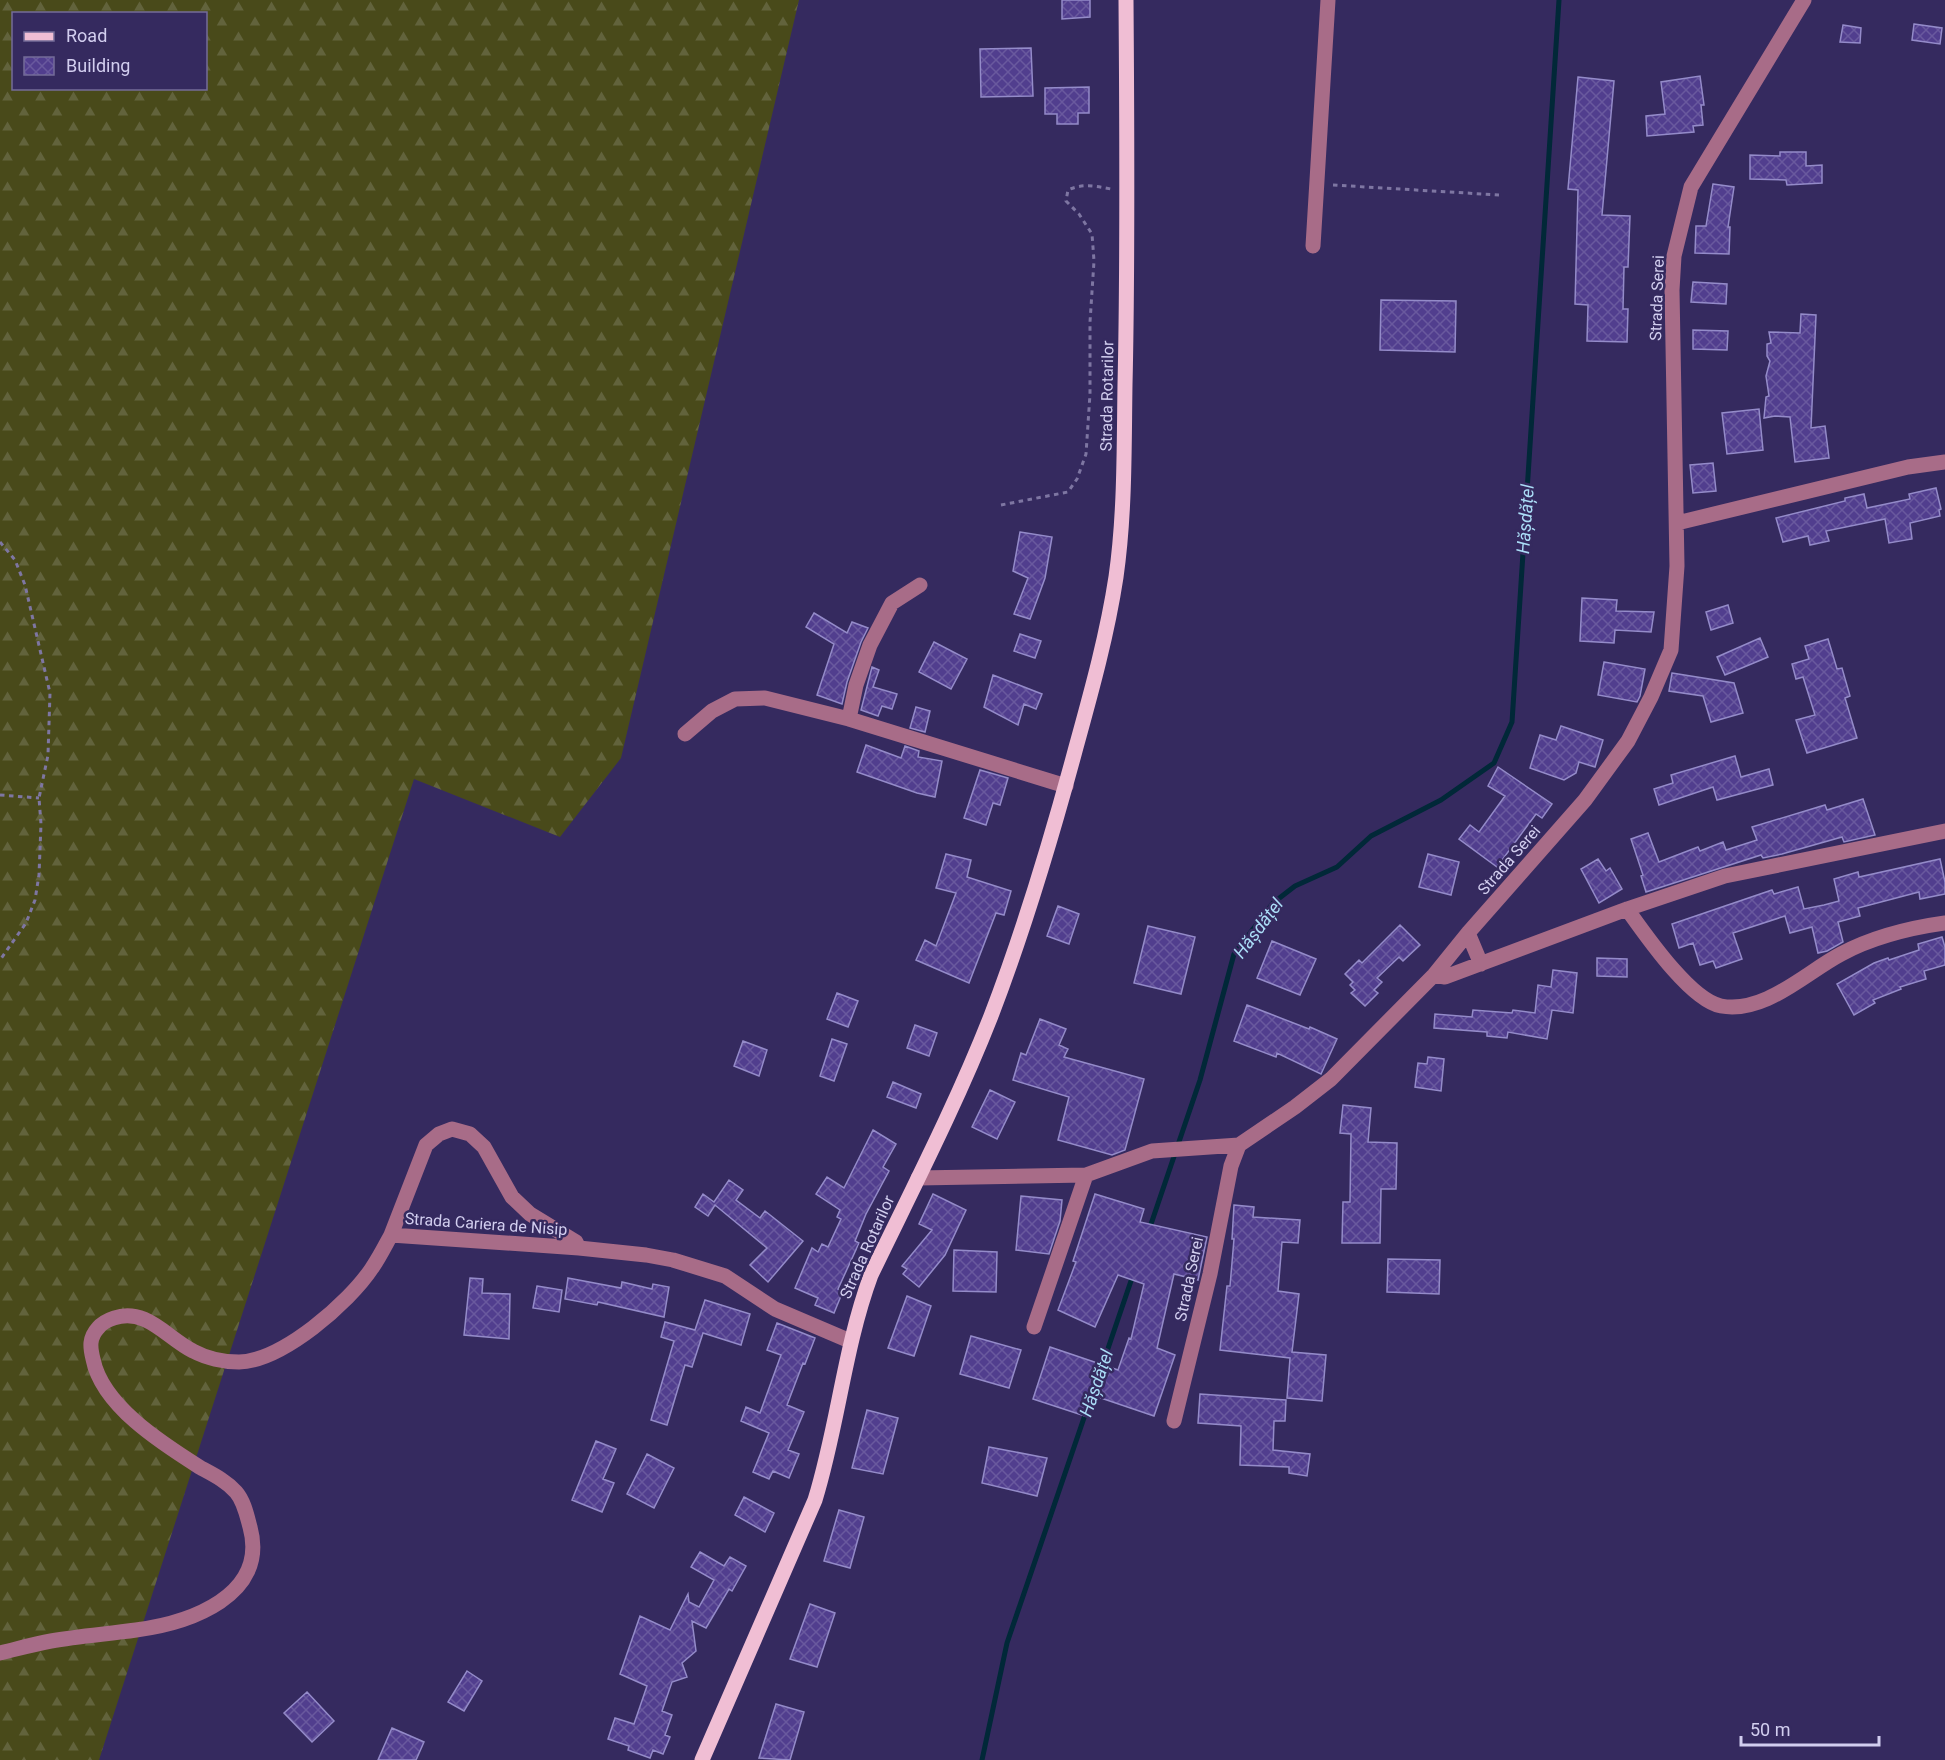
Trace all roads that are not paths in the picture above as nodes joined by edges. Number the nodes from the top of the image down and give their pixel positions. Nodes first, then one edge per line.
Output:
1 (1126, 0) edge
2 (1328, 0) edge
3 (1804, 0) edge
4 (1313, 246) dead end
5 (1945, 462) edge
6 (1677, 523) junction
7 (920, 585) dead end
8 (849, 719) junction
9 (685, 734) dead end
10 (1066, 786) junction
11 (1945, 831) edge
12 (1627, 909) junction
13 (1945, 923) edge
14 (1468, 933) junction
15 (1481, 964) junction
16 (1434, 975) junction
17 (1239, 1145) junction
18 (1086, 1175) junction
19 (918, 1178) junction
20 (392, 1235) junction
21 (579, 1248) junction
22 (1034, 1327) dead end
23 (850, 1341) junction
24 (1174, 1421) dead end
25 (0, 1653) edge
26 (702, 1760) edge

1 - 10 main road, Strada Rotarilor
2 - 4 street
3 - 6 street, Strada Serei
5 - 6 street
6 - 14 street, Strada Serei
7 - 8 street
8 - 9 street
8 - 10 street
10 - 19 main road, Strada Rotarilor
11 - 12 street
12 - 13 street
12 - 15 street
14 - 15 street
14 - 16 street, Strada Serei
15 - 16 street
16 - 17 street, Strada Serei
17 - 18 street
17 - 24 street, Strada Serei
18 - 19 street
18 - 22 street
19 - 23 main road, Strada Rotarilor
20 - 21 street, Strada Cariera de Nisip
20 - 21 street, Strada Cariera de Nisip
20 - 25 street, Strada Cariera de Nisip
21 - 23 street, Strada Cariera de Nisip
23 - 26 main road, Strada Rotarilor

